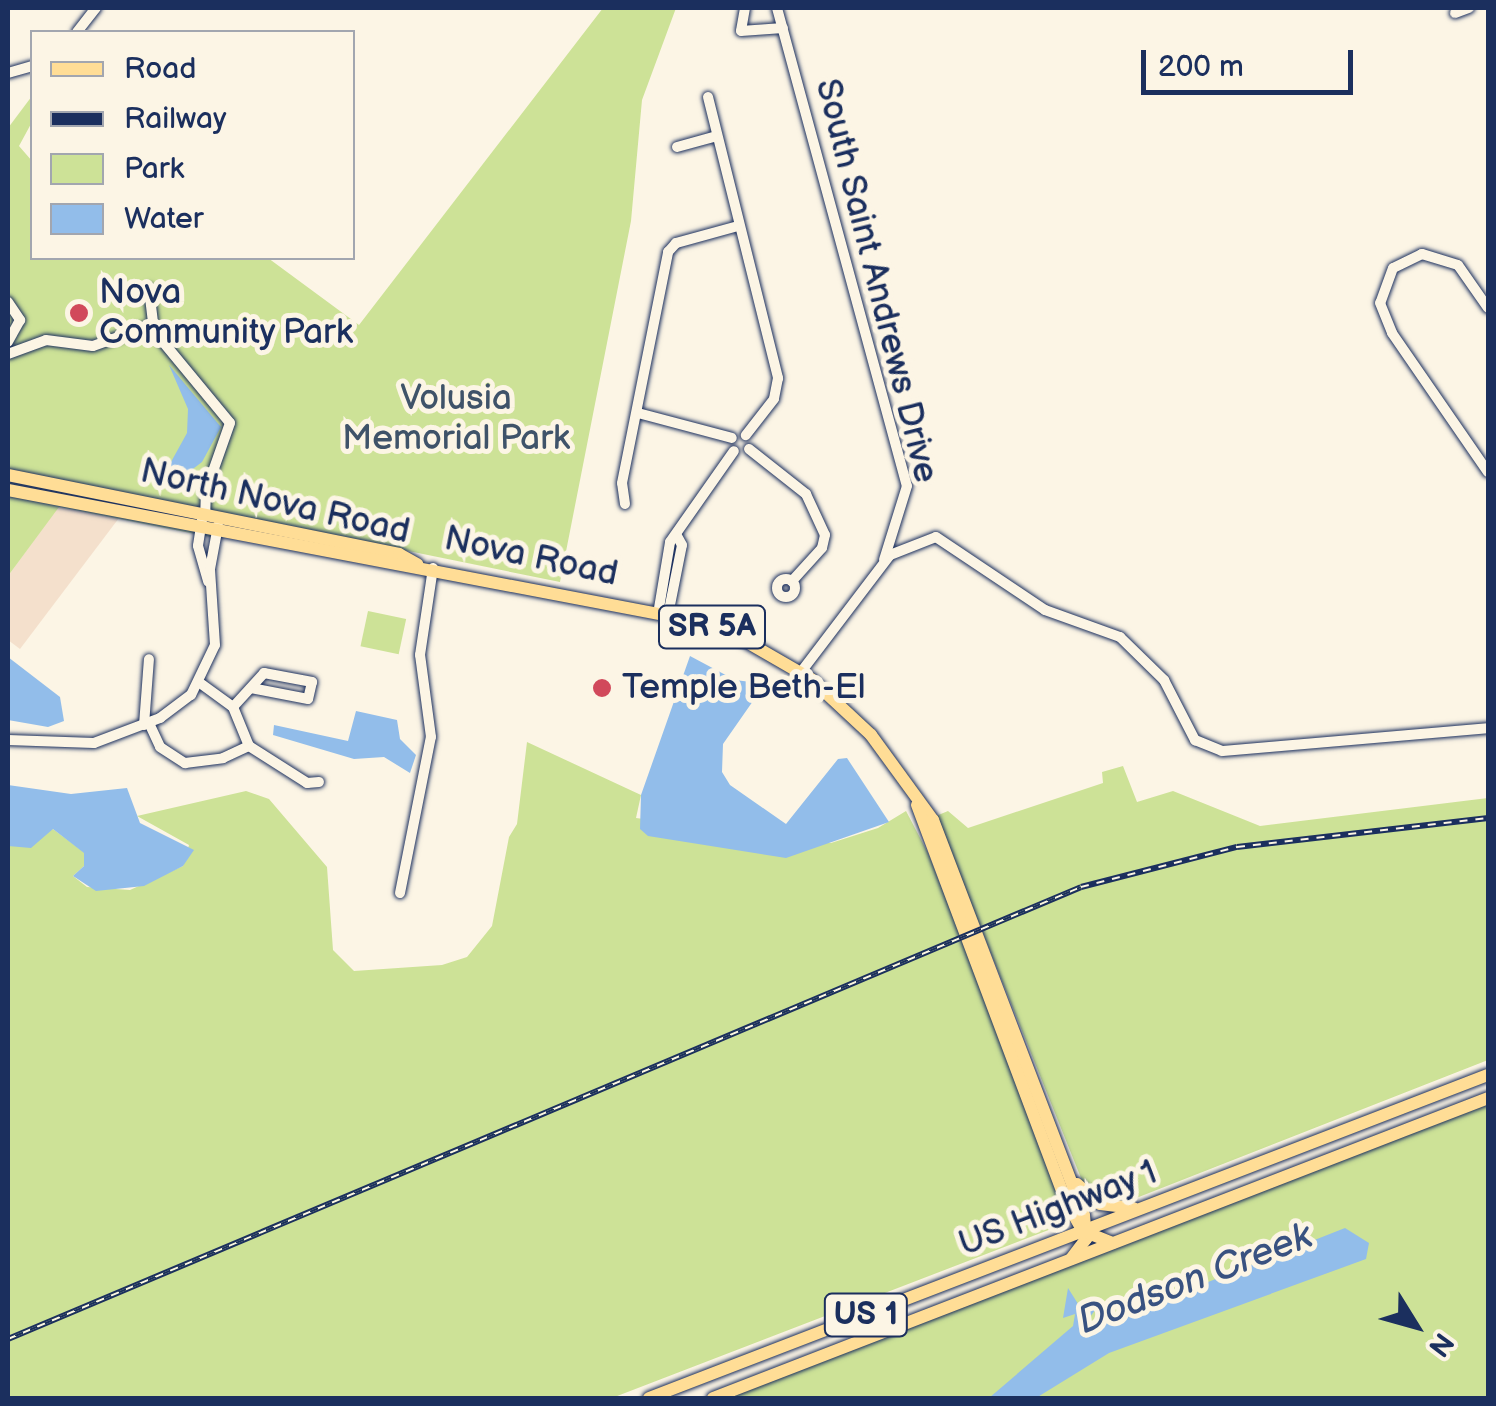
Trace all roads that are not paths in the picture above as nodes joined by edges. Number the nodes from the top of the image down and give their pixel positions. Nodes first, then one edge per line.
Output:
1 (96, 8) edge
2 (746, 8) edge
3 (777, 8) edge
4 (1468, 8) edge
5 (1455, 13) dead end
6 (783, 28) junction
7 (80, 30) edge
8 (708, 97) dead end
9 (717, 136) junction
10 (677, 147) dead end
11 (738, 226) junction
12 (149, 290) dead end
13 (8, 302) edge
14 (1488, 308) edge
15 (152, 325) junction
16 (8, 342) edge
17 (8, 354) edge
18 (638, 414) junction
19 (746, 435) junction
20 (732, 438) junction
21 (748, 449) junction
22 (734, 451) junction
23 (1488, 472) edge
24 (8, 476) edge
25 (8, 490) edge
26 (82, 490) junction
27 (62, 502) junction
28 (625, 504) dead end
29 (209, 521) junction
30 (426, 566) junction
31 (882, 566) junction
32 (792, 582) dead end
33 (663, 615) junction
34 (149, 659) dead end
35 (801, 672) junction
36 (200, 684) junction
37 (251, 688) junction
38 (233, 706) junction
39 (147, 724) junction
40 (1488, 728) edge
41 (8, 740) edge
42 (250, 746) junction
43 (319, 782) dead end
44 (917, 803) junction
45 (400, 893) dead end
46 (1488, 1075) edge
47 (1488, 1098) edge
48 (1072, 1177) junction
49 (1142, 1208) junction
50 (1086, 1231) junction
51 (1114, 1242) junction
52 (1071, 1259) junction
53 (648, 1398) edge
54 (712, 1398) edge

1 - 7 street
2 - 6 street
3 - 6 street, South Saint Andrews Drive
4 - 5 street
6 - 31 street, South Saint Andrews Drive
8 - 9 street
9 - 10 street
9 - 11 street
11 - 18 street
11 - 19 street
12 - 15 street
13 - 16 street
14 - 23 street
15 - 17 street
15 - 29 street
18 - 20 street
18 - 28 street
19 - 20 street
19 - 21 street
20 - 22 street
21 - 22 street
21 - 32 street
22 - 33 street
24 - 26 main road, North Nova Road / SR 5A
25 - 27 main road, North Nova Road / SR 5A
26 - 27 main road
26 - 29 main road, North Nova Road / SR 5A
27 - 29 main road, North Nova Road / SR 5A
29 - 30 main road, North Nova Road / SR 5A
29 - 36 street
30 - 33 main road, Nova Road / SR 5A
30 - 45 street
31 - 35 street
31 - 40 street
33 - 35 main road, Nova Road / SR 5A
34 - 39 street
35 - 44 main road, Nova Road / SR 5A
36 - 38 street
36 - 39 street
37 - 37 street
37 - 38 street
38 - 42 street
39 - 41 street
39 - 42 street
42 - 43 street
44 - 48 main road, Nova Road / SR 5A
44 - 50 main road, Nova Road / SR 5A
46 - 49 main road, US Highway 1 / US 1
47 - 51 main road, US Highway 1 / US 1
48 - 49 main road
48 - 50 main road, Nova Road / SR 5A
49 - 50 main road, US Highway 1 / US 1
50 - 51 main road
50 - 52 main road
50 - 53 main road, US Highway 1 / US 1
51 - 52 main road, US Highway 1 / US 1
52 - 54 main road, US Highway 1 / US 1

